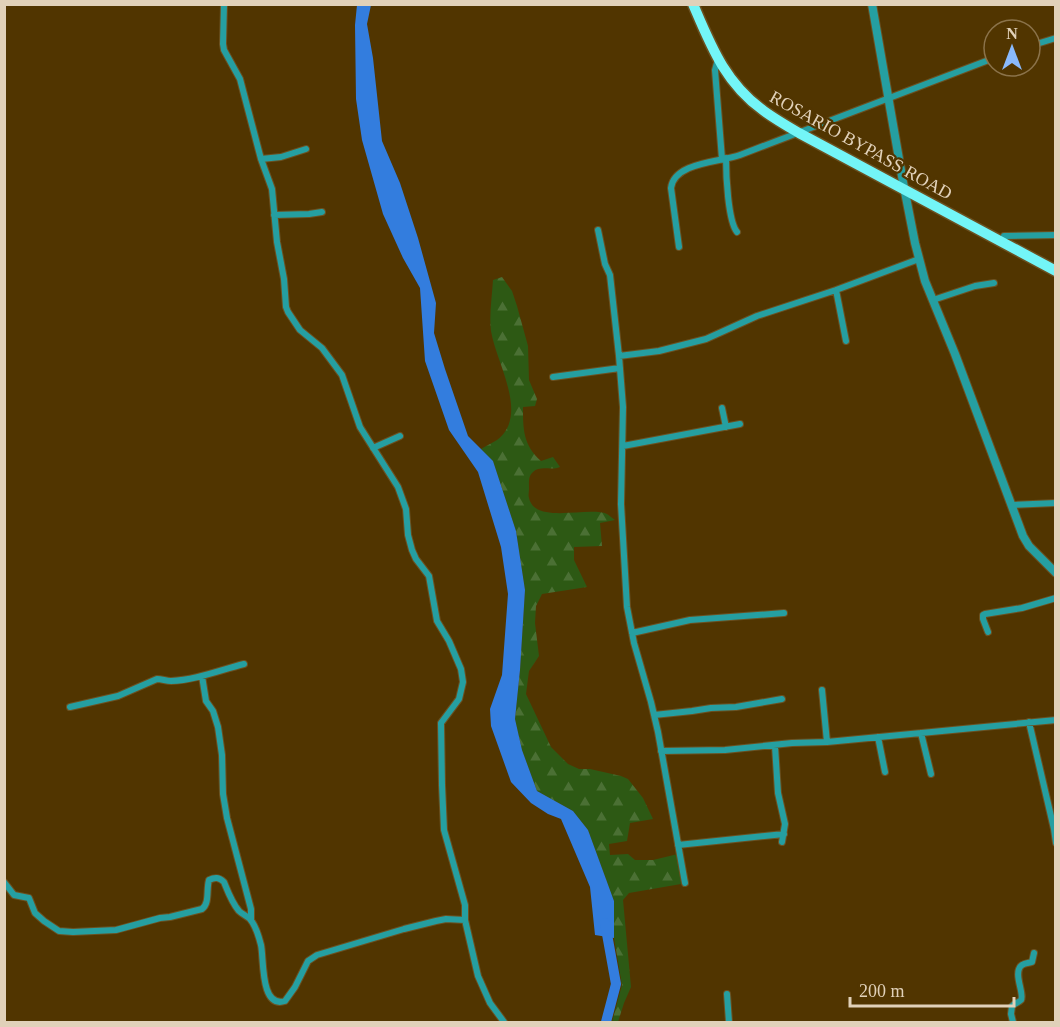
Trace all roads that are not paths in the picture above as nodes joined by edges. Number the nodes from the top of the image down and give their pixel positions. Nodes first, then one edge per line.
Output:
1 (224, 4) edge
2 (693, 4) edge
3 (700, 4) edge
4 (872, 4) edge
5 (718, 59) junction
6 (982, 63) edge
7 (888, 100) junction
8 (803, 131) junction
9 (306, 149) dead end
10 (724, 158) junction
11 (261, 159) junction
12 (904, 185) junction
13 (322, 212) dead end
14 (274, 215) junction
15 (598, 230) dead end
16 (737, 232) dead end
17 (1056, 235) edge
18 (1004, 236) junction
19 (679, 247) dead end
20 (919, 259) junction
21 (1056, 264) edge
22 (1056, 271) edge
23 (994, 283) dead end
24 (836, 290) junction
25 (933, 300) junction
26 (846, 341) dead end
27 (619, 356) junction
28 (620, 368) junction
29 (553, 377) dead end
30 (722, 408) dead end
31 (740, 424) dead end
32 (726, 427) junction
33 (400, 436) dead end
34 (623, 446) junction
35 (373, 448) junction
36 (1056, 503) edge
37 (1012, 505) junction
38 (1056, 573) edge
39 (1056, 598) edge
40 (784, 613) dead end
41 (988, 632) dead end
42 (632, 633) junction
43 (244, 664) dead end
44 (202, 676) junction
45 (822, 690) dead end
46 (782, 699) dead end
47 (70, 707) dead end
48 (654, 715) junction
49 (1056, 720) edge
50 (1029, 722) junction
51 (921, 732) junction
52 (878, 737) junction
53 (827, 742) junction
54 (775, 746) junction
55 (662, 751) junction
56 (885, 772) dead end
57 (931, 774) dead end
58 (1056, 843) edge
59 (678, 845) junction
60 (4, 882) edge
61 (685, 883) dead end
62 (251, 920) junction
63 (465, 920) junction
64 (1034, 953) dead end
65 (727, 994) dead end
66 (504, 1023) edge
67 (729, 1023) edge
68 (1012, 1023) edge

1 - 11 street
2 - 5 main road, ROSARIO BYPASS ROAD
3 - 8 main road, ROSARIO BYPASS ROAD
4 - 7 street
5 - 8 main road, ROSARIO BYPASS ROAD
5 - 10 street
6 - 7 street
7 - 8 street
7 - 12 street
8 - 10 street
8 - 12 main road, ROSARIO BYPASS ROAD
9 - 11 street
10 - 16 street
10 - 19 street
11 - 14 street
12 - 18 main road, ROSARIO BYPASS ROAD
12 - 20 street
12 - 22 main road, ROSARIO BYPASS ROAD
13 - 14 street
14 - 35 street
15 - 27 street
17 - 18 street
18 - 21 main road, ROSARIO BYPASS ROAD
20 - 24 street
20 - 25 street
23 - 25 street
24 - 26 street
24 - 27 street
25 - 37 street
27 - 28 street
28 - 29 street
28 - 34 street
30 - 32 street
31 - 32 street
32 - 34 street
33 - 35 street
34 - 42 street
35 - 63 street
36 - 37 street
37 - 38 street
39 - 41 street
40 - 42 street
42 - 48 street
43 - 44 street
44 - 47 street
44 - 62 street
45 - 53 street
46 - 48 street
48 - 55 street
49 - 50 street
50 - 51 street
50 - 58 street
51 - 52 street
51 - 57 street
52 - 53 street
52 - 56 street
53 - 54 street
54 - 55 street
54 - 59 street
55 - 59 street
59 - 61 street
60 - 62 street
62 - 63 street
63 - 66 street
64 - 68 street
65 - 67 street

